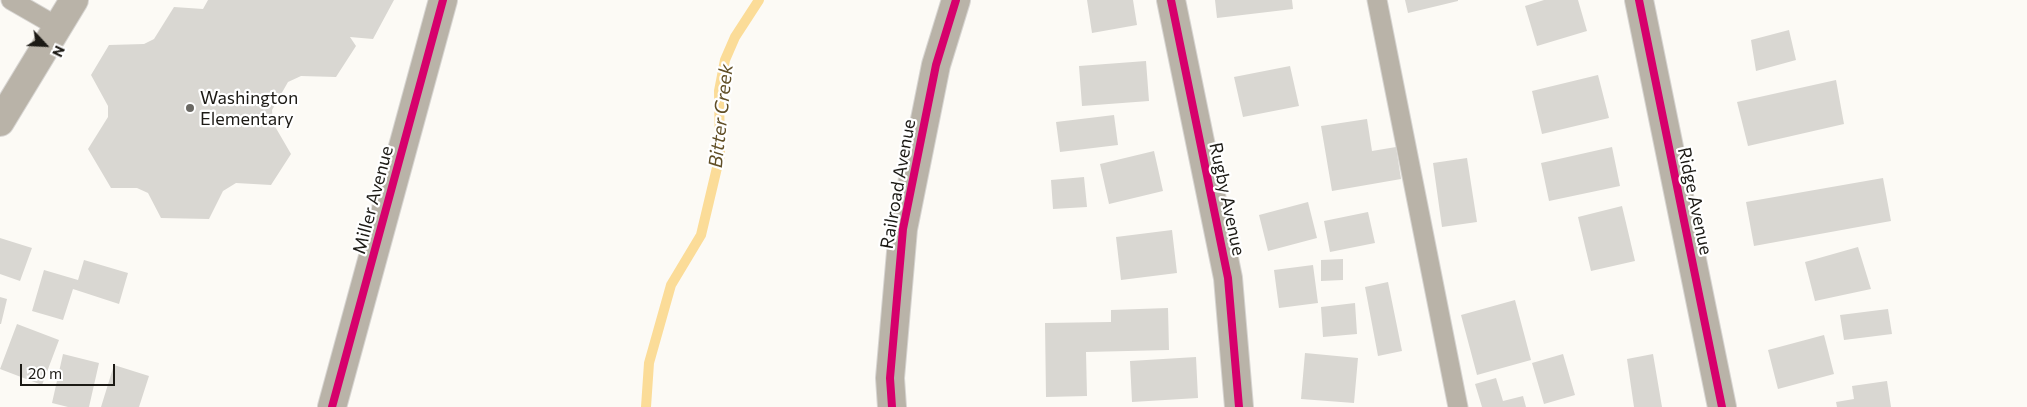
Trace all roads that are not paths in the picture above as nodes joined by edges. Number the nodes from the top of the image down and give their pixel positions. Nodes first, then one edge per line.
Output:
1 (12, 0) edge
2 (74, 0) edge
3 (443, 0) edge
4 (956, 0) edge
5 (1171, 0) edge
6 (1377, 0) edge
7 (1639, 0) edge
8 (58, 27) junction
9 (0, 122) edge
10 (332, 407) edge
11 (892, 407) edge
12 (1239, 407) edge
13 (1458, 407) edge
14 (1722, 407) edge

1 - 8 lane
2 - 8 street
3 - 10 street, Miller Avenue
4 - 11 street, Railroad Avenue
5 - 12 street, Rugby Avenue
6 - 13 lane
7 - 14 street, Ridge Avenue
8 - 9 street

